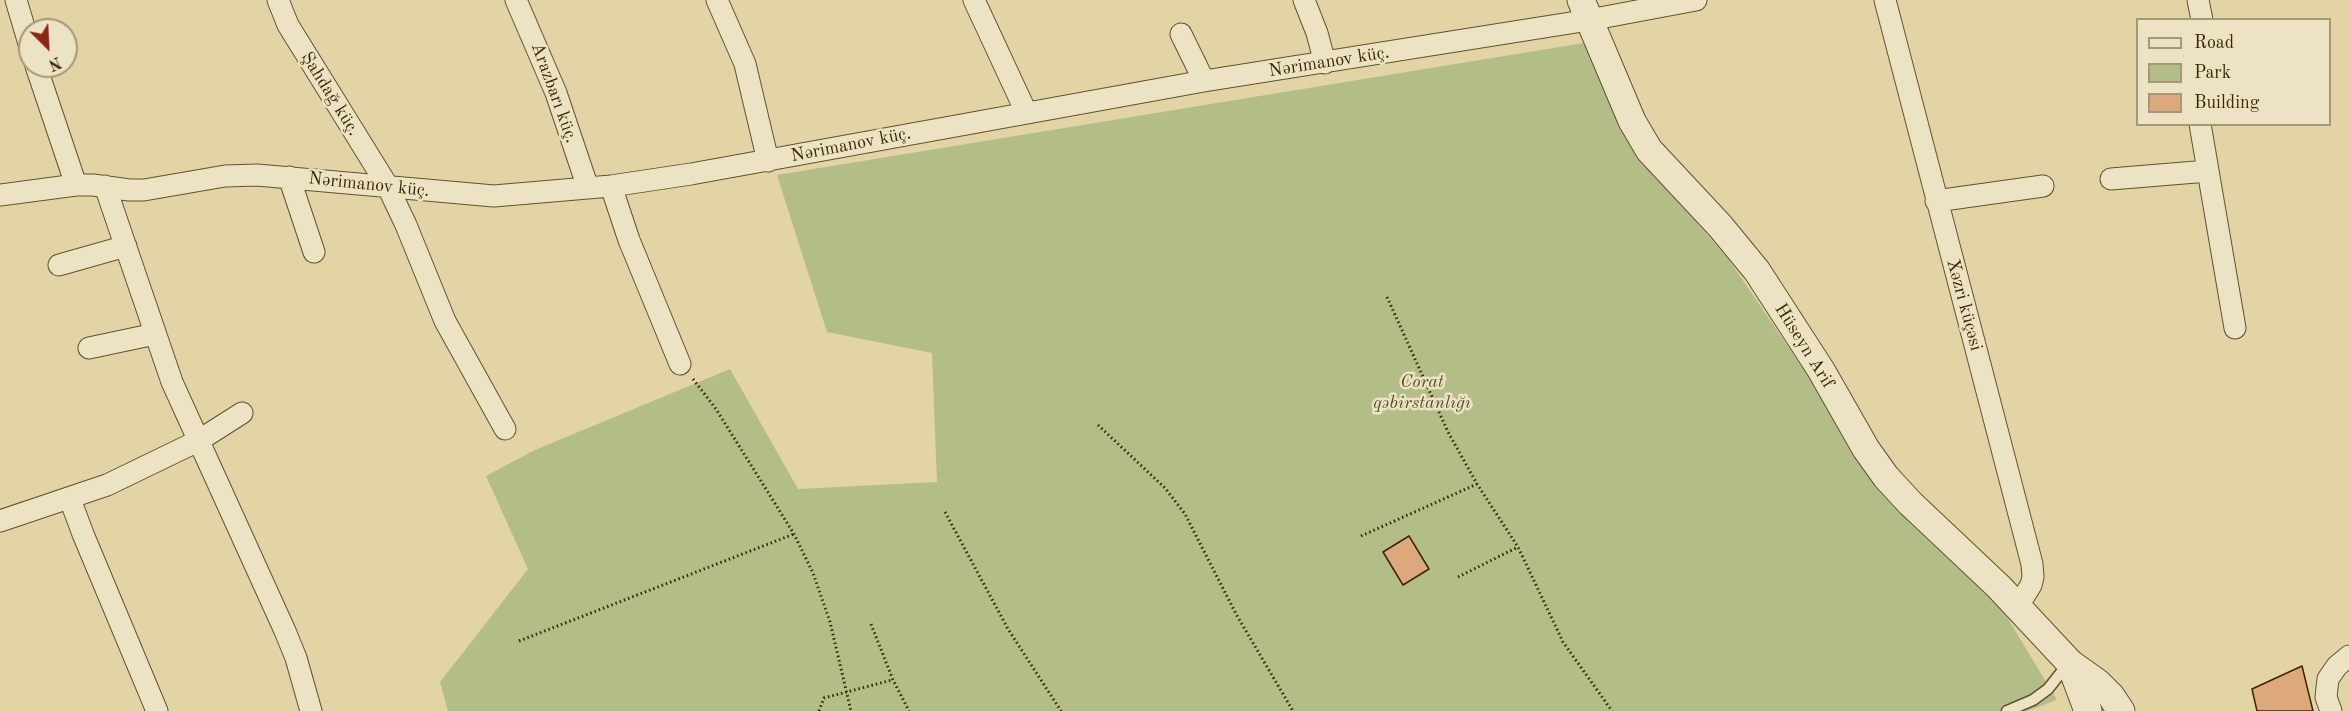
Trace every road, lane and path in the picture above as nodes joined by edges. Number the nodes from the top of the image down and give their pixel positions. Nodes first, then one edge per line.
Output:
1 (15, 0) edge
2 (278, 0) edge
3 (516, 0) edge
4 (717, 0) edge
5 (975, 0) edge
6 (1304, 0) edge
7 (1696, 0) edge
8 (1885, 0) edge
9 (2198, 0) edge
10 (1585, 10) edge
11 (21, 18) edge
12 (2202, 18) edge
13 (1181, 34) dead end
14 (1325, 63) junction
15 (40, 78) edge
16 (1204, 81) junction
17 (1026, 112) junction
18 (2200, 126) edge
19 (768, 161) junction
20 (2208, 171) junction
21 (290, 177) junction
22 (2111, 178) dead end
23 (76, 185) junction
24 (387, 185) junction
25 (105, 186) junction
26 (611, 186) junction
27 (2043, 186) dead end
28 (588, 188) junction
29 (0, 195) edge
30 (1936, 201) junction
31 (126, 246) junction
32 (314, 252) dead end
33 (59, 265) dead end
34 (1388, 297) dead end
35 (2235, 328) dead end
36 (154, 334) junction
37 (89, 348) dead end
38 (680, 363) joint
39 (242, 413) dead end
40 (1098, 425) dead end
41 (505, 429) dead end
42 (198, 441) junction
43 (1477, 484) junction
44 (70, 499) junction
45 (945, 512) dead end
46 (0, 520) edge
47 (794, 534) junction
48 (1361, 536) dead end
49 (1518, 547) junction
50 (1458, 577) dead end
51 (2018, 606) junction
52 (871, 624) dead end
53 (519, 641) dead end
54 (2349, 656) edge
55 (2070, 663) junction
56 (893, 680) junction
57 (846, 692) junction
58 (157, 711) edge
59 (311, 711) edge
60 (819, 711) edge
61 (851, 711) edge
62 (909, 711) edge
63 (1061, 711) edge
64 (1293, 711) edge
65 (1612, 711) edge
66 (2007, 711) edge
67 (2088, 711) edge
68 (2121, 711) edge
69 (2331, 711) edge

1 - 11 street
2 - 24 street, Şahdağ küç.
3 - 28 street, Arazbarı küç.
4 - 19 street
5 - 17 street
6 - 14 street
7 - 10 street, Nərimanov küç.
8 - 30 street, Xəzri küçəsi
9 - 12 street
10 - 14 street, Nərimanov küç.
10 - 51 street, Hüseyn Arif
13 - 16 street
14 - 16 street, Nərimanov küç.
15 - 23 street
16 - 17 street, Nərimanov küç.
17 - 19 street, Nərimanov küç.
18 - 20 street
19 - 26 street, Nərimanov küç.
20 - 22 street
20 - 35 street
21 - 24 street, Nərimanov küç.
21 - 25 street, Nərimanov küç.
21 - 32 street
23 - 25 street, Nərimanov küç.
23 - 29 street, Nərimanov küç.
24 - 28 street, Nərimanov küç.
24 - 41 street, Şahdağ küç.
25 - 31 street
26 - 28 street, Nərimanov küç.
26 - 38 street
27 - 30 street
30 - 51 street, Xəzri küçəsi
31 - 33 street
31 - 36 street
34 - 43 path
36 - 37 street
36 - 42 street
38 - 47 path
39 - 42 street
40 - 64 path
42 - 44 street
42 - 59 street
43 - 48 path
43 - 49 path
44 - 46 street
44 - 58 street
45 - 63 path
47 - 53 path
47 - 57 path
49 - 50 path
49 - 65 path
51 - 55 street, Hüseyn Arif
52 - 56 path
54 - 69 street
55 - 66 lane
55 - 67 street
55 - 68 street
56 - 57 path
56 - 62 path
57 - 60 path
57 - 61 path

